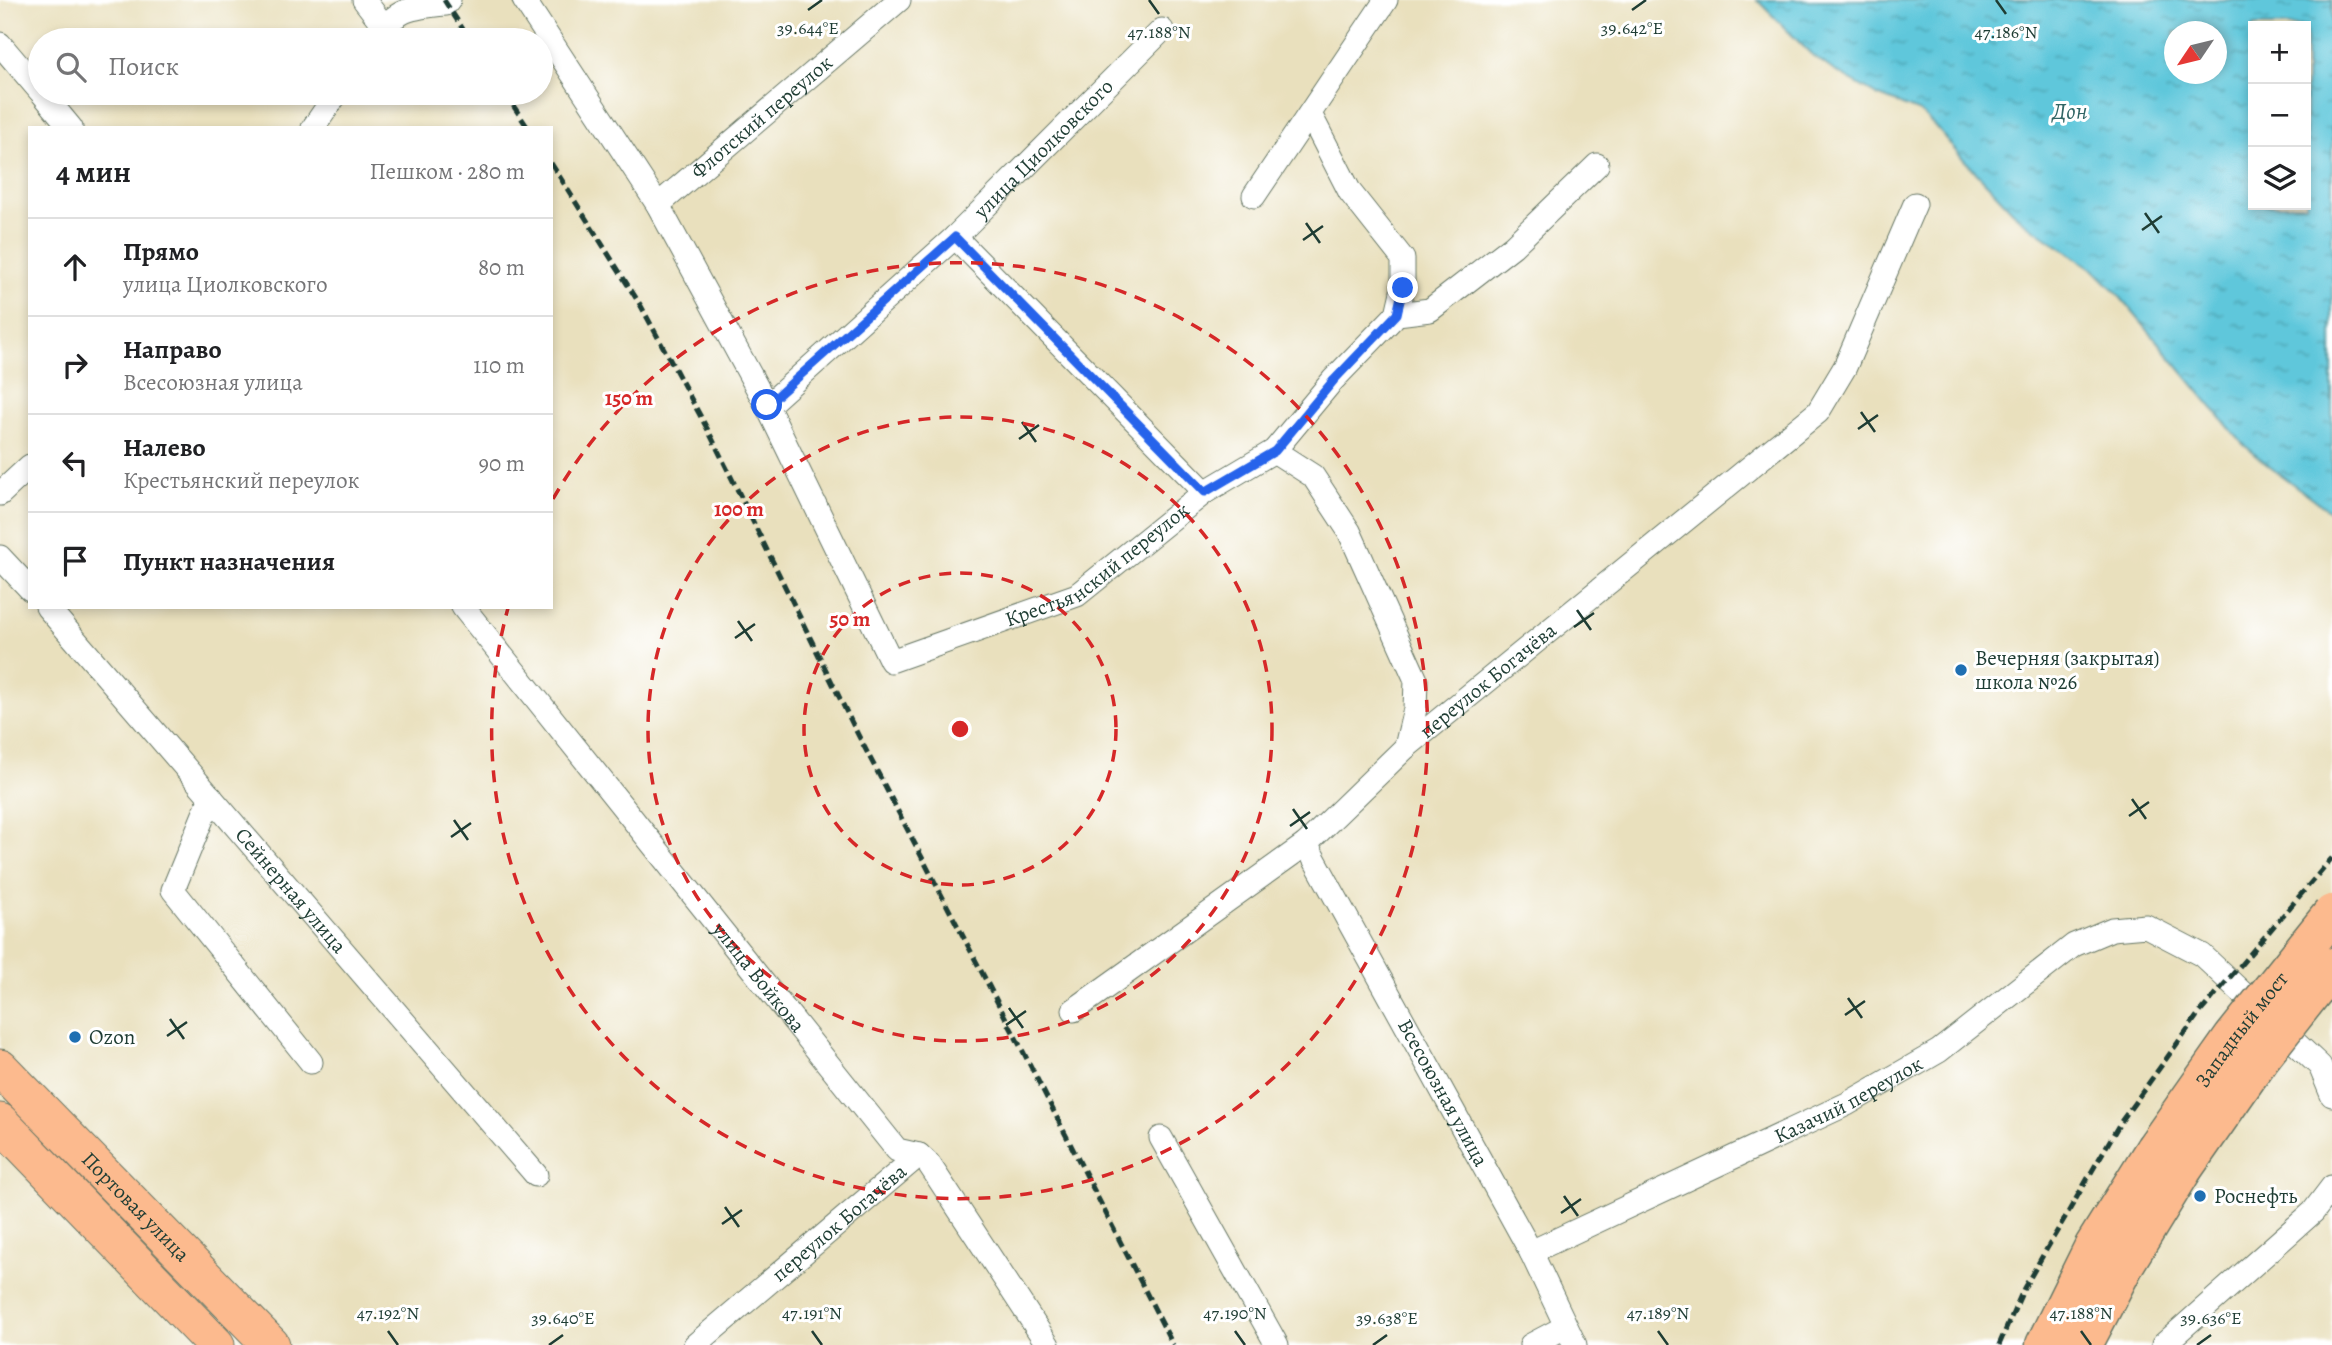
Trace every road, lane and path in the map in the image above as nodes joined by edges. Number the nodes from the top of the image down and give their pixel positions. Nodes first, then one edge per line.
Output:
1 (364, 0) edge
2 (449, 0) edge
3 (524, 0) edge
4 (899, 0) edge
5 (1387, 0) edge
6 (377, 28) edge
7 (385, 28) edge
8 (542, 28) edge
9 (1161, 30) dead end
10 (0, 44) edge
11 (553, 44) edge
12 (28, 77) edge
13 (52, 105) edge
14 (329, 105) edge
15 (1310, 114) junction
16 (70, 126) edge
17 (314, 126) edge
18 (1597, 165) dead end
19 (1254, 196) dead end
20 (1915, 204) dead end
21 (658, 205) junction
22 (955, 237) junction
23 (1397, 314) junction
24 (767, 405) junction
25 (1275, 451) junction
26 (28, 468) edge
27 (1205, 492) junction
28 (0, 494) edge
29 (0, 557) edge
30 (28, 587) edge
31 (49, 609) edge
32 (465, 609) edge
33 (1406, 747) junction
34 (211, 797) junction
35 (1306, 844) junction
36 (2332, 914) edge
37 (2332, 967) edge
38 (1074, 1010) dead end
39 (311, 1062) dead end
40 (0, 1068) edge
41 (2332, 1095) edge
42 (0, 1122) edge
43 (1161, 1139) dead end
44 (919, 1155) junction
45 (2169, 1160) junction
46 (536, 1175) dead end
47 (2332, 1189) edge
48 (1531, 1252) junction
49 (1570, 1336) edge
50 (216, 1345) edge
51 (271, 1345) edge
52 (695, 1345) edge
53 (1048, 1345) edge
54 (1277, 1345) edge
55 (1531, 1345) edge
56 (2045, 1345) edge
57 (2083, 1345) edge
58 (2163, 1345) edge

1 - 6 street
2 - 7 street
3 - 8 street
4 - 21 street, Флотский переулок
5 - 15 street
9 - 22 street, улица Циолковского
10 - 12 street
11 - 21 street
13 - 16 street
14 - 17 street
15 - 19 street
15 - 23 street
18 - 23 street
20 - 33 street, переулок Богачёва
21 - 24 street
22 - 24 street, улица Циолковского
22 - 27 street
23 - 25 street, Крестьянский переулок
24 - 27 street, Крестьянский переулок
25 - 27 street, Крестьянский переулок
25 - 33 street
26 - 28 street
29 - 30 street
31 - 34 street, Сейнерная улица
32 - 44 street, улица Войкова
33 - 35 street, переулок Богачёва
34 - 39 street
34 - 46 street, Сейнерная улица
35 - 38 street, переулок Богачёва
35 - 48 street, Всесоюзная улица
36 - 45 highway, Западный мост, bridge
37 - 45 highway, Западный мост, bridge
40 - 51 main road, Портовая улица
41 - 48 street, Казачий переулок
42 - 50 main road, Портовая улица
43 - 54 street
44 - 52 street, переулок Богачёва
44 - 53 street, улица Войкова
45 - 56 highway
45 - 57 highway
47 - 58 street
48 - 49 street, Всесоюзная улица
49 - 55 street

